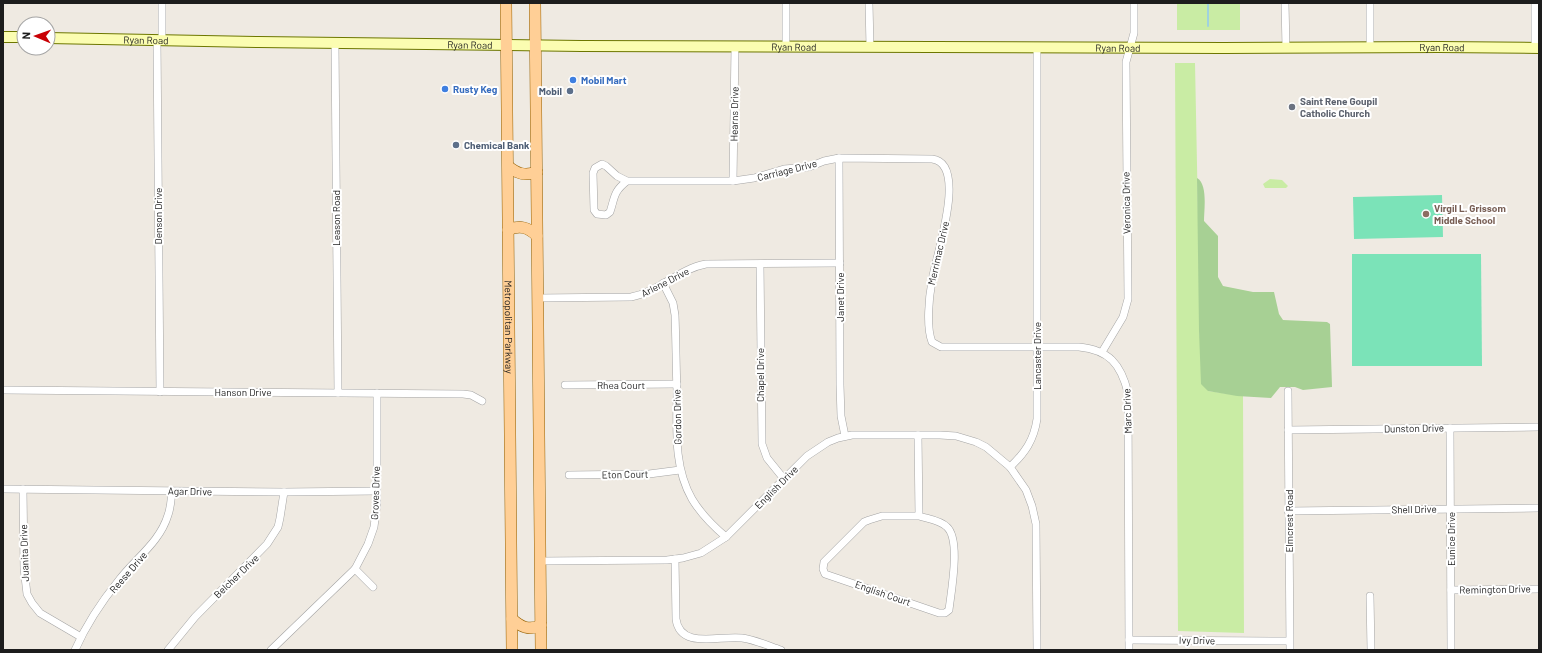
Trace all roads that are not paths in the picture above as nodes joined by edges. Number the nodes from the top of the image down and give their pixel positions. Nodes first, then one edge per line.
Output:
1 (162, 3) edge
2 (506, 3) edge
3 (535, 3) edge
4 (786, 3) edge
5 (869, 3) edge
6 (1134, 3) edge
7 (1285, 3) edge
8 (1370, 3) edge
9 (1535, 3) edge
10 (3, 37) edge
11 (16, 37) edge
12 (56, 38) edge
13 (159, 40) junction
14 (335, 43) junction
15 (506, 45) junction
16 (536, 46) junction
17 (735, 47) junction
18 (786, 47) junction
19 (870, 47) junction
20 (1037, 48) junction
21 (1130, 48) junction
22 (1286, 48) junction
23 (1370, 48) junction
24 (1537, 48) edge
25 (839, 158) junction
26 (944, 165) joint
27 (508, 166) junction
28 (537, 172) junction
29 (626, 181) junction
30 (733, 181) junction
31 (508, 230) junction
32 (537, 236) junction
33 (840, 263) junction
34 (760, 264) junction
35 (664, 284) junction
36 (538, 298) junction
37 (1037, 348) junction
38 (1102, 352) junction
39 (677, 384) junction
40 (565, 385) dead end
41 (3, 390) edge
42 (1288, 391) dead end
43 (160, 392) junction
44 (338, 393) junction
45 (377, 393) junction
46 (482, 400) dead end
47 (1539, 427) edge
48 (1450, 428) junction
49 (1288, 430) junction
50 (918, 435) junction
51 (845, 436) junction
52 (1010, 467) junction
53 (680, 470) junction
54 (569, 475) dead end
55 (784, 479) junction
56 (3, 489) edge
57 (23, 489) junction
58 (172, 491) junction
59 (377, 491) junction
60 (284, 492) junction
61 (1539, 508) edge
62 (1450, 509) junction
63 (1288, 511) junction
64 (918, 516) junction
65 (726, 538) junction
66 (675, 559) junction
67 (540, 561) junction
68 (355, 569) junction
69 (373, 587) dead end
70 (1539, 589) edge
71 (1451, 590) junction
72 (1370, 596) dead end
73 (512, 619) junction
74 (540, 625) junction
75 (81, 637) junction
76 (1129, 640) junction
77 (1290, 641) junction
78 (75, 650) edge
79 (168, 650) edge
80 (271, 650) edge
81 (512, 650) edge
82 (541, 650) edge
83 (781, 650) edge
84 (1037, 650) edge
85 (1129, 650) edge
86 (1290, 650) edge
87 (1371, 650) edge
88 (1451, 650) edge

1 - 13 street, Denson Drive
2 - 15 main road, Metropolitan Parkway
3 - 16 main road
4 - 18 street
5 - 19 street
6 - 21 street, Veronica Drive
7 - 22 street
8 - 23 street
9 - 24 street
10 - 11 main road
12 - 13 main road, Ryan Road
13 - 14 main road, Ryan Road
13 - 43 street, Denson Drive
14 - 15 main road, Ryan Road
14 - 44 street, Leason Road
15 - 16 main road, Ryan Road
15 - 27 main road, Metropolitan Parkway
16 - 17 main road, Ryan Road
16 - 28 main road
17 - 18 main road, Ryan Road
17 - 30 street, Hearns Drive
18 - 19 main road, Ryan Road
19 - 20 main road, Ryan Road
20 - 21 main road, Ryan Road
20 - 37 street, Lancaster Drive
21 - 22 main road, Ryan Road
21 - 38 street, Veronica Drive
22 - 23 main road, Ryan Road
23 - 24 main road, Ryan Road
25 - 26 street, Carriage Drive
25 - 30 street, Carriage Drive
25 - 33 street, Janet Drive
26 - 37 street, Merrimac Drive
27 - 28 main road
27 - 31 main road, Metropolitan Parkway
28 - 32 main road
29 - 29 street
29 - 30 street, Carriage Drive
31 - 32 main road
31 - 73 main road, Metropolitan Parkway
32 - 36 main road
33 - 34 street, Arlene Drive
33 - 51 street, Janet Drive
34 - 35 street, Arlene Drive
34 - 55 street, Chapel Drive
35 - 36 street, Arlene Drive
35 - 39 street, Gordon Drive
36 - 67 main road
37 - 38 street
37 - 52 street, Lancaster Drive
38 - 76 street, Marc Drive
39 - 40 street, Rhea Court
39 - 53 street, Gordon Drive
41 - 43 street, Hanson Drive
42 - 49 street, Elmcrest Road
43 - 44 street, Hanson Drive
44 - 45 street, Hanson Drive
45 - 46 street, Hanson Drive
45 - 59 street, Groves Drive
47 - 48 street, Dunston Drive
48 - 49 street, Dunston Drive
48 - 62 street, Eunice Drive
49 - 63 street, Elmcrest Road
50 - 51 street, English Drive
50 - 52 street, English Drive
50 - 64 street
51 - 55 street, English Drive
52 - 84 street
53 - 54 street, Eton Court
53 - 65 street, Gordon Drive
55 - 65 street, English Drive
56 - 57 street, Agar Drive
57 - 58 street, Agar Drive
57 - 75 street, Juanita Drive
58 - 60 street, Agar Drive
58 - 75 street, Reese Drive
59 - 60 street, Agar Drive
59 - 68 street, Groves Drive
60 - 79 street, Belcher Drive
61 - 62 street, Shell Drive
62 - 63 street, Shell Drive
62 - 71 street, Eunice Drive
63 - 77 street, Elmcrest Road
64 - 64 street, English Court
65 - 66 street, English Drive
66 - 67 street, English Drive
66 - 83 street
67 - 74 main road
68 - 69 street
68 - 80 street, Groves Drive
70 - 71 street, Remington Drive
71 - 88 street, Eunice Drive
72 - 87 street
73 - 74 main road
73 - 81 main road, Metropolitan Parkway
74 - 82 main road
75 - 78 street, Reese Drive
76 - 77 street, Ivy Drive
76 - 85 street, Marc Drive
77 - 86 street, Elmcrest Road

